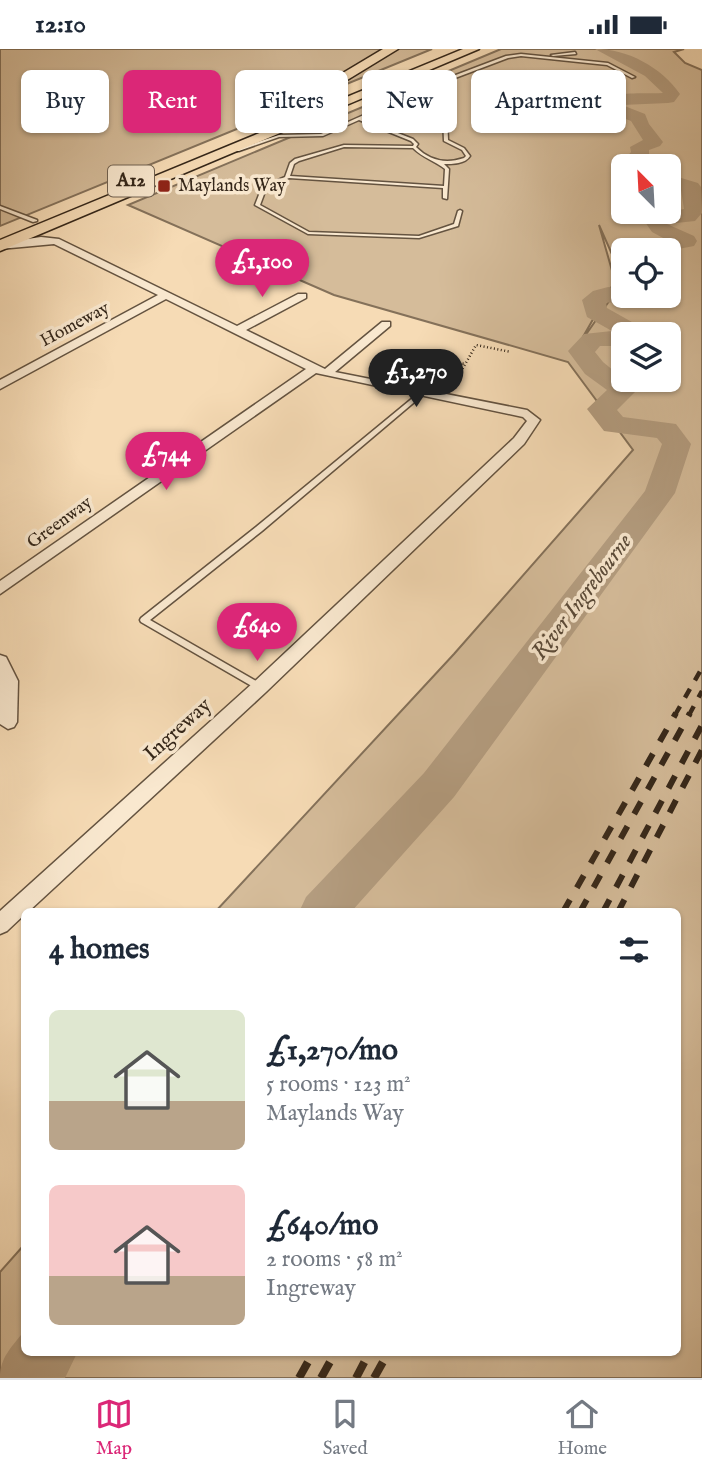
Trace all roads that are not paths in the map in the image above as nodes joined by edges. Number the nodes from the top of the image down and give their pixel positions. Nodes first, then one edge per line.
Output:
1 (392, 49) edge
2 (454, 49) edge
3 (473, 49) edge
4 (531, 49) edge
5 (575, 53) dead end
6 (549, 56) junction
7 (348, 76) edge
8 (457, 76) edge
9 (633, 77) dead end
10 (348, 92) edge
11 (348, 106) edge
12 (362, 118) edge
13 (359, 119) junction
14 (348, 124) edge
15 (248, 133) edge
16 (286, 133) edge
17 (446, 133) edge
18 (414, 147) junction
19 (440, 163) junction
20 (287, 177) junction
21 (446, 187) junction
22 (444, 198) dead end
23 (0, 207) edge
24 (460, 211) dead end
25 (35, 221) junction
26 (51, 227) junction
27 (37, 241) junction
28 (56, 241) junction
29 (0, 246) edge
30 (166, 295) junction
31 (302, 296) dead end
32 (386, 324) dead end
33 (236, 331) junction
34 (320, 371) junction
35 (0, 385) edge
36 (422, 393) junction
37 (0, 589) edge
38 (0, 661) edge
39 (260, 687) junction
40 (8, 722) dead end
41 (0, 924) edge

1 - 7 highway, A12
2 - 10 highway, A12
3 - 11 highway, A12
4 - 6 lane
5 - 6 lane
6 - 8 lane
6 - 9 lane
12 - 13 lane
13 - 14 lane
13 - 18 lane
15 - 25 highway, A12
16 - 26 highway, A12
17 - 19 lane
18 - 19 lane
18 - 20 lane
19 - 21 lane
20 - 21 lane
20 - 24 lane
21 - 22 lane
23 - 25 lane
25 - 29 highway, A12
26 - 27 street
26 - 28 street
26 - 29 highway, A12
27 - 28 street
27 - 29 street
28 - 30 street
30 - 33 street
30 - 35 street, Homeway
31 - 33 street
32 - 34 street, Greenway
33 - 34 street
34 - 36 street
34 - 37 street, Greenway
36 - 39 lane
36 - 39 street, Ingreway
38 - 40 street
39 - 41 street, Ingreway

